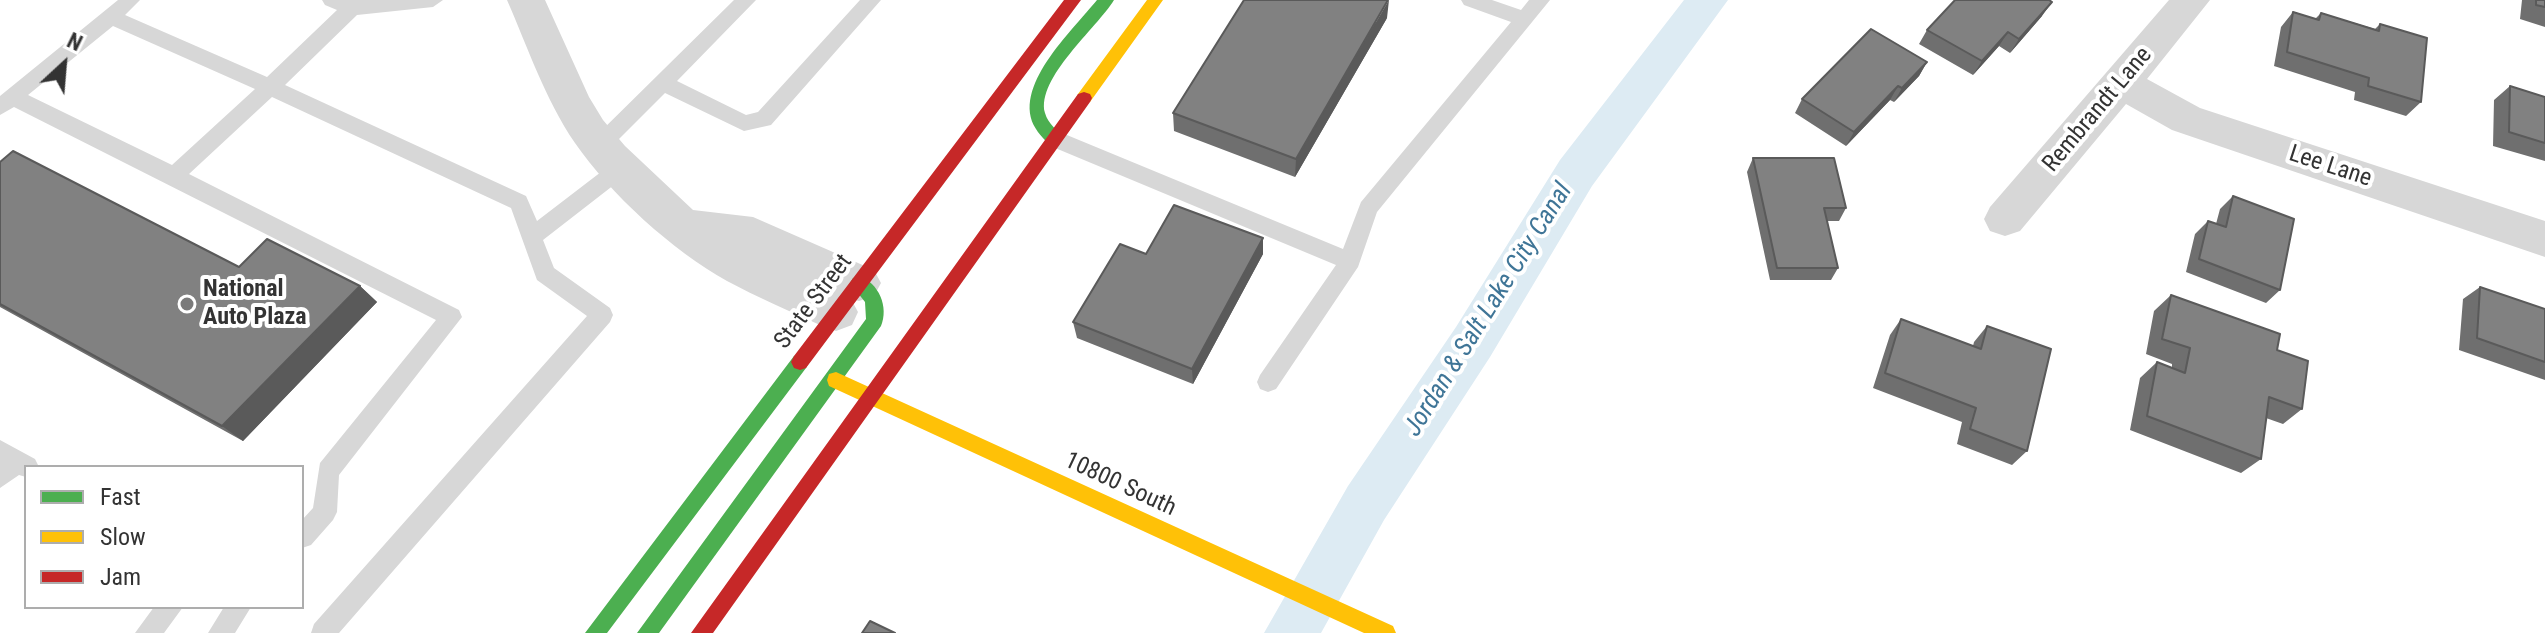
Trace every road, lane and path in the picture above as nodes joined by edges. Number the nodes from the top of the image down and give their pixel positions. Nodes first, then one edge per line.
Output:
1 (130, 0) edge
2 (332, 0) edge
3 (433, 0) edge
4 (526, 0) edge
5 (746, 0) edge
6 (871, 0) edge
7 (1073, 0) edge
8 (1106, 0) edge
9 (1155, 0) edge
10 (1471, 0) edge
11 (1540, 0) edge
12 (2191, 0) edge
13 (356, 4) edge
14 (111, 17) junction
15 (1524, 19) junction
16 (663, 83) junction
17 (2121, 83) junction
18 (270, 87) junction
19 (6, 102) edge
20 (1055, 139) junction
21 (610, 157) junction
22 (174, 176) junction
23 (2005, 219) dead end
24 (532, 237) junction
25 (2545, 239) edge
26 (1350, 261) junction
27 (848, 298) junction
28 (834, 379) junction
29 (1268, 382) dead end
30 (870, 397) junction
31 (304, 535) edge
32 (169, 609) edge
33 (238, 609) edge
34 (147, 633) edge
35 (220, 633) edge
36 (323, 633) edge
37 (595, 633) edge
38 (647, 633) edge
39 (701, 633) edge
40 (1386, 633) edge

1 - 14 lane
2 - 13 lane
3 - 13 lane
4 - 21 street
5 - 16 lane
6 - 16 lane
7 - 27 main road, State Street
8 - 20 main road
9 - 20 main road
10 - 15 lane
11 - 15 lane
12 - 17 street, Rembrandt Lane
13 - 18 lane
14 - 18 lane
14 - 19 lane
15 - 26 lane
16 - 21 lane
17 - 23 street, Rembrandt Lane
17 - 25 street, Lee Lane
18 - 22 lane
18 - 24 lane
19 - 22 lane
20 - 26 lane
20 - 30 main road
21 - 24 lane
21 - 27 street
22 - 31 lane
24 - 36 lane
26 - 29 lane
27 - 28 main road
27 - 37 main road, State Street
28 - 30 main road, 10800 South
28 - 38 main road
30 - 39 main road
30 - 40 main road, 10800 South
32 - 34 lane
33 - 35 lane

